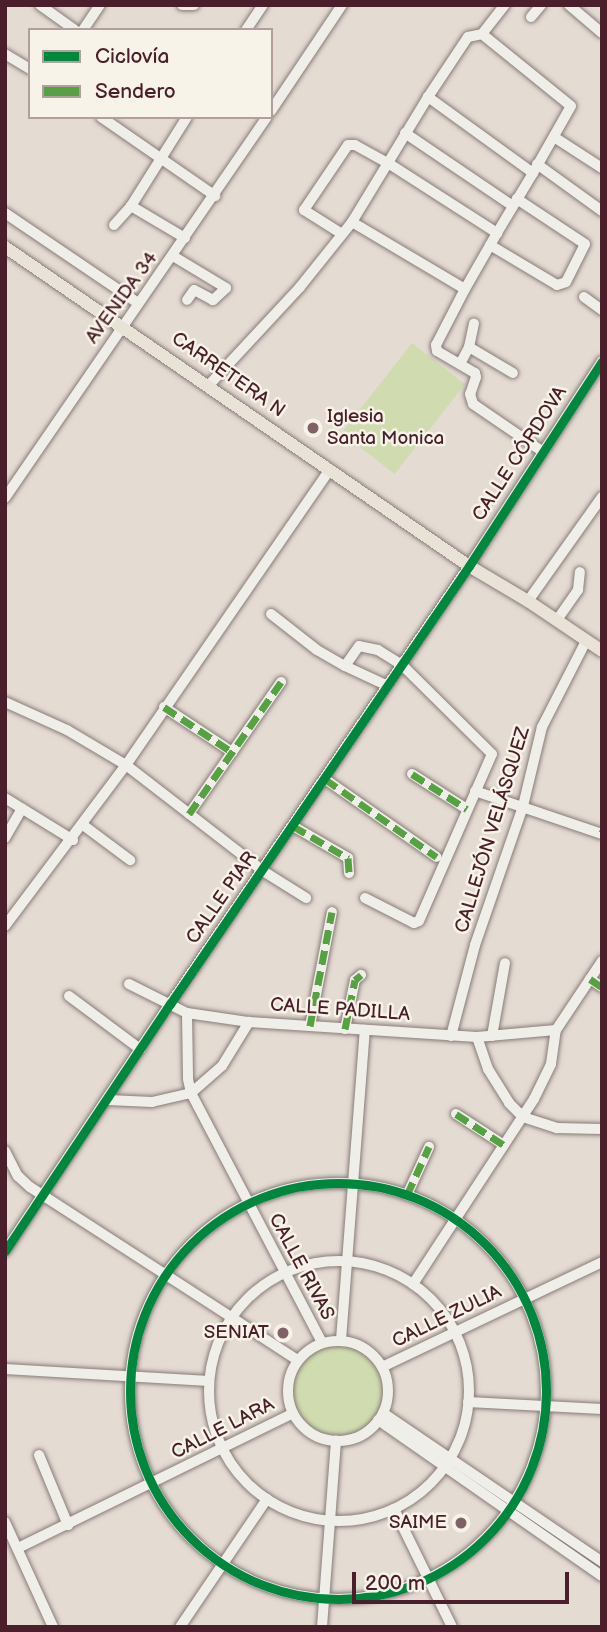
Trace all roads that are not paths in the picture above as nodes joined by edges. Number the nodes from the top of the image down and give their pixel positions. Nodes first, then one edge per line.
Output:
1 (40, 5) edge
2 (100, 5) edge
3 (181, 5) edge
4 (194, 5) edge
5 (263, 5) edge
6 (342, 5) edge
7 (505, 5) edge
8 (541, 5) edge
9 (569, 5) edge
10 (531, 17) dead end
11 (72, 28) edge
12 (84, 28) edge
13 (247, 28) edge
14 (602, 33) edge
15 (482, 34) junction
16 (5, 54) edge
17 (28, 68) edge
18 (428, 97) junction
19 (273, 108) edge
20 (104, 119) edge
21 (186, 119) edge
22 (266, 119) edge
23 (405, 133) junction
24 (554, 137) junction
25 (160, 157) junction
26 (388, 163) junction
27 (535, 168) junction
28 (602, 168) edge
29 (215, 196) junction
30 (515, 202) junction
31 (131, 206) junction
32 (602, 211) edge
33 (5, 213) edge
34 (352, 222) junction
35 (114, 225) dead end
36 (342, 233) junction
37 (497, 233) junction
38 (185, 238) junction
39 (490, 245) junction
40 (5, 247) edge
41 (173, 256) junction
42 (204, 274) junction
43 (465, 289) junction
44 (194, 290) junction
45 (584, 297) dead end
46 (187, 300) dead end
47 (138, 303) junction
48 (602, 310) edge
49 (474, 324) dead end
50 (122, 325) junction
51 (469, 347) junction
52 (602, 361) edge
53 (460, 364) junction
54 (513, 373) dead end
55 (209, 385) junction
56 (542, 451) junction
57 (330, 469) junction
58 (602, 497) edge
59 (5, 498) edge
60 (469, 566) junction
61 (580, 572) dead end
62 (528, 601) junction
63 (271, 614) dead end
64 (556, 620) junction
65 (586, 641) junction
66 (602, 651) edge
67 (402, 665) junction
68 (345, 666) junction
69 (281, 682) dead end
70 (386, 685) junction
71 (5, 702) edge
72 (164, 707) junction
73 (232, 752) junction
74 (126, 765) junction
75 (412, 774) dead end
76 (325, 779) junction
77 (475, 792) junction
78 (5, 798) edge
79 (523, 806) junction
80 (22, 809) junction
81 (467, 809) junction
82 (189, 814) junction
83 (83, 825) junction
84 (293, 826) junction
85 (602, 833) edge
86 (5, 838) edge
87 (73, 840) junction
88 (437, 857) dead end
89 (130, 860) dead end
90 (263, 871) junction
91 (349, 873) dead end
92 (306, 898) dead end
93 (365, 898) dead end
94 (332, 912) dead end
95 (5, 926) edge
96 (602, 961) edge
97 (505, 963) dead end
98 (361, 975) dead end
99 (590, 979) junction
100 (129, 984) dead end
101 (602, 987) edge
102 (69, 996) dead end
103 (170, 1004) junction
104 (187, 1013) junction
105 (249, 1022) junction
106 (310, 1026) junction
107 (345, 1029) junction
108 (365, 1030) junction
109 (556, 1030) junction
110 (451, 1036) junction
111 (492, 1036) junction
112 (477, 1037) junction
113 (140, 1049) junction
114 (191, 1093) junction
115 (107, 1100) junction
116 (456, 1114) dead end
117 (523, 1116) junction
118 (602, 1129) edge
119 (504, 1145) junction
120 (429, 1147) dead end
121 (5, 1151) edge
122 (353, 1184) junction
123 (407, 1195) junction
124 (43, 1196) junction
125 (247, 1204) junction
126 (453, 1219) junction
127 (5, 1251) edge
128 (347, 1261) junction
129 (602, 1262) edge
130 (284, 1272) junction
131 (166, 1275) junction
132 (413, 1284) junction
133 (524, 1299) junction
134 (231, 1318) junction
135 (455, 1333) junction
136 (341, 1340) junction
137 (322, 1342) junction
138 (297, 1360) junction
139 (382, 1367) junction
140 (5, 1369) edge
141 (132, 1376) junction
142 (209, 1381) junction
143 (468, 1402) junction
144 (545, 1406) junction
145 (602, 1409) edge
146 (293, 1413) junction
147 (381, 1417) junction
148 (336, 1441) junction
149 (223, 1449) junction
150 (39, 1455) dead end
151 (447, 1462) junction
152 (152, 1484) junction
153 (267, 1499) junction
154 (511, 1507) junction
155 (394, 1509) junction
156 (328, 1521) junction
157 (5, 1522) edge
158 (68, 1525) junction
159 (9, 1536) edge
160 (18, 1548) junction
161 (602, 1562) edge
162 (223, 1563) junction
163 (602, 1576) edge
164 (429, 1579) junction
165 (324, 1599) junction
166 (54, 1627) edge
167 (180, 1627) edge
168 (322, 1627) edge
169 (452, 1627) edge

1 - 11 street
2 - 12 street
3 - 4 street
5 - 13 street
6 - 19 street
7 - 15 street
8 - 10 street
9 - 14 street
15 - 18 street
15 - 24 street
16 - 17 street
18 - 23 street
18 - 27 street
20 - 25 street
21 - 25 street
22 - 29 street, AVENIDA 34
23 - 26 street
23 - 30 street
24 - 27 street
24 - 28 street
25 - 29 street
25 - 31 street
26 - 34 street
26 - 36 street
26 - 37 street
27 - 30 street
27 - 32 street
29 - 38 street, AVENIDA 34
30 - 37 street
30 - 39 street
31 - 35 street
31 - 38 street
33 - 47 street
34 - 36 street
34 - 43 street
36 - 55 street
37 - 39 street
38 - 41 street, AVENIDA 34
39 - 43 street
40 - 50 main road, CARRETERA N
41 - 42 street
41 - 47 street, AVENIDA 34
42 - 44 street
42 - 44 street
43 - 53 street
44 - 46 street
45 - 48 street
47 - 50 street, AVENIDA 34
49 - 51 street
50 - 55 main road, CARRETERA N
50 - 59 street, AVENIDA 34
51 - 53 street
51 - 54 street
52 - 56 street, CALLE CÓRDOVA
53 - 56 street
55 - 57 main road, CARRETERA N
56 - 60 street, CALLE CÓRDOVA
57 - 60 main road, CARRETERA N
57 - 72 street
58 - 62 street
60 - 62 main road, CARRETERA N
60 - 67 street, CALLE PIAR
61 - 64 street
62 - 64 main road, CARRETERA N
63 - 68 street
64 - 65 main road, CARRETERA N
65 - 66 main road, CARRETERA N
65 - 79 street, CALLEJÓN VELÁSQUEZ
67 - 68 street
67 - 70 street, CALLE PIAR
67 - 77 street
68 - 70 street
69 - 73 street
70 - 76 street, CALLE PIAR
71 - 74 street
72 - 73 street
72 - 74 street
73 - 82 street
74 - 82 street
74 - 83 street
75 - 81 street
76 - 84 street, CALLE PIAR
76 - 88 street
77 - 79 street
77 - 81 street
78 - 80 street
79 - 85 street
79 - 110 street, CALLEJÓN VELÁSQUEZ
80 - 86 street
80 - 87 street
81 - 93 street
82 - 90 street
83 - 87 street
83 - 89 street
84 - 90 street, CALLE PIAR
84 - 91 street
87 - 95 street
90 - 92 street
90 - 103 street, CALLE PIAR
94 - 106 street
96 - 99 street
97 - 111 street
98 - 107 street
99 - 101 street
99 - 109 street
100 - 103 street, CALLE PADILLA
102 - 113 street
103 - 104 street, CALLE PADILLA
103 - 113 street, CALLE PIAR
104 - 105 street, CALLE PADILLA
104 - 114 street, CALLE RIVAS
105 - 106 street, CALLE PADILLA
105 - 114 street
106 - 107 street, CALLE PADILLA
107 - 108 street, CALLE PADILLA
108 - 110 street, CALLE PADILLA
108 - 122 street
109 - 111 street, CALLE PADILLA
109 - 117 street
110 - 112 street, CALLE PADILLA
111 - 112 street, CALLE PADILLA
112 - 117 street
113 - 115 street, CALLE PIAR
114 - 115 street
114 - 125 street, CALLE RIVAS
115 - 124 street, CALLE PIAR
116 - 119 street
117 - 118 street
117 - 119 street
119 - 126 street
120 - 123 street
121 - 124 street
122 - 123 street
122 - 125 street
122 - 128 street
123 - 126 street
124 - 127 street, CALLE PIAR
124 - 131 street
125 - 130 street, CALLE RIVAS
125 - 131 street
126 - 132 street
126 - 133 street
128 - 130 street
128 - 132 street
128 - 136 street
129 - 133 street, CALLE ZULIA
130 - 134 street
130 - 137 street, CALLE RIVAS
131 - 134 street
131 - 141 street
132 - 135 street
133 - 135 street, CALLE ZULIA
133 - 144 street
134 - 138 street
134 - 142 street
135 - 139 street, CALLE ZULIA
135 - 143 street
136 - 137 street
136 - 139 street
137 - 138 street
138 - 146 street
139 - 147 street
140 - 141 street
141 - 142 street
141 - 152 street
142 - 149 street
143 - 144 street
143 - 151 street
144 - 145 street
144 - 154 street
146 - 148 street
146 - 149 street, CALLE LARA
147 - 148 street
147 - 151 street
148 - 156 street
149 - 152 street, CALLE LARA
149 - 153 street
150 - 158 street
151 - 154 street
151 - 155 street
152 - 158 street, CALLE LARA
152 - 162 street
153 - 156 street
153 - 162 street
154 - 161 street
154 - 163 street
154 - 164 street
155 - 156 street
155 - 164 street
156 - 165 street
157 - 159 street
158 - 160 street, CALLE LARA
159 - 160 street
160 - 166 street
162 - 165 street
162 - 167 street
164 - 165 street
164 - 169 street
165 - 168 street

